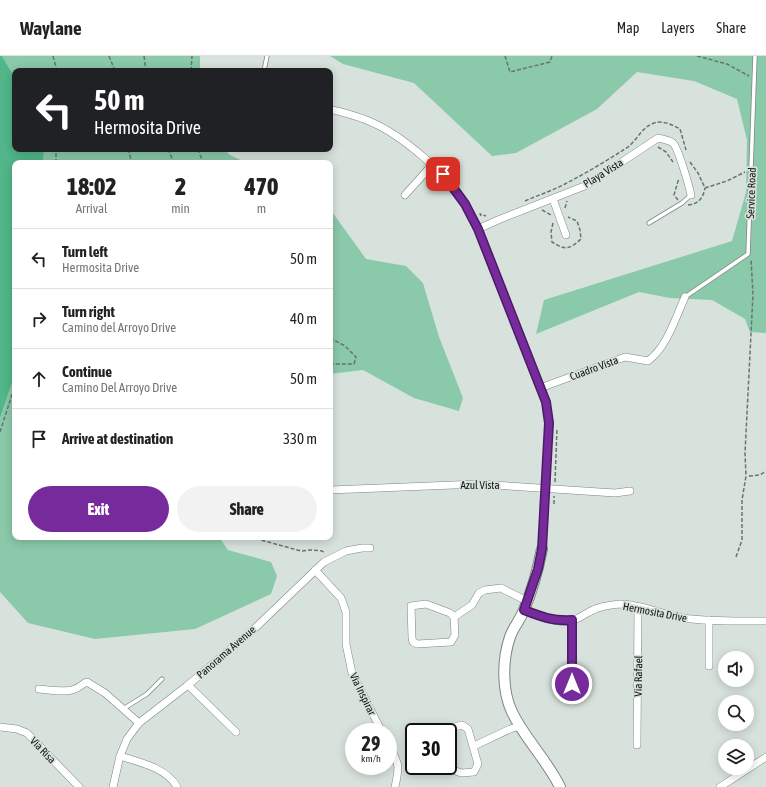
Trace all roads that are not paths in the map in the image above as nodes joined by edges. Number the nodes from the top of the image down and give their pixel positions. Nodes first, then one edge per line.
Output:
1 (267, 56) edge
2 (755, 56) edge
3 (265, 68) edge
4 (333, 110) edge
5 (432, 165) junction
6 (405, 194) dead end
7 (691, 195) joint
8 (554, 202) junction
9 (649, 223) dead end
10 (478, 229) junction
11 (566, 235) dead end
12 (685, 297) joint
13 (540, 388) junction
14 (546, 488) junction
15 (333, 490) edge
16 (630, 491) dead end
17 (370, 548) dead end
18 (542, 549) joint
19 (316, 570) junction
20 (526, 605) junction
21 (638, 607) junction
22 (454, 617) junction
23 (572, 620) junction
24 (709, 620) junction
25 (766, 621) edge
26 (709, 666) dead end
27 (162, 679) dead end
28 (572, 684) dead end
29 (188, 685) junction
30 (39, 689) dead end
31 (123, 709) junction
32 (140, 723) junction
33 (377, 723) edge
34 (457, 726) edge
35 (520, 726) junction
36 (0, 727) edge
37 (236, 732) dead end
38 (637, 745) dead end
39 (474, 746) junction
40 (120, 756) junction
41 (766, 757) edge
42 (397, 760) edge
43 (457, 772) edge
44 (79, 787) edge
45 (113, 787) edge
46 (177, 787) edge
47 (395, 787) edge
48 (560, 787) edge
49 (720, 787) edge

1 - 3 lane
2 - 12 lane, Service Road
4 - 5 street
5 - 6 street
5 - 10 street
7 - 8 street, Playa Vista
7 - 9 lane
8 - 10 street, Playa Vista
8 - 11 street
10 - 13 street
12 - 13 street, Cuadro Vista
13 - 14 street
14 - 15 street, Azul Vista
14 - 16 street, Azul Vista
14 - 18 street
17 - 19 street, Panorama Avenue
18 - 20 street
19 - 29 street, Panorama Avenue
19 - 33 street, Via Inspirar
20 - 22 street, Hermosita Drive
20 - 23 street, Hermosita Drive
20 - 35 street
21 - 23 street, Hermosita Drive
21 - 24 street, Hermosita Drive
21 - 38 street, Via Rafael
22 - 22 street
23 - 28 street
24 - 25 street, Hermosita Drive
24 - 26 street
27 - 31 lane
29 - 32 street, Panorama Avenue
29 - 37 street
30 - 31 street
31 - 32 street
32 - 40 street, Panorama Avenue
34 - 39 street
35 - 39 street
35 - 48 street
36 - 44 street, Via Risa
39 - 43 street
40 - 45 street, Panorama Avenue
40 - 46 street
41 - 49 street
42 - 47 street

